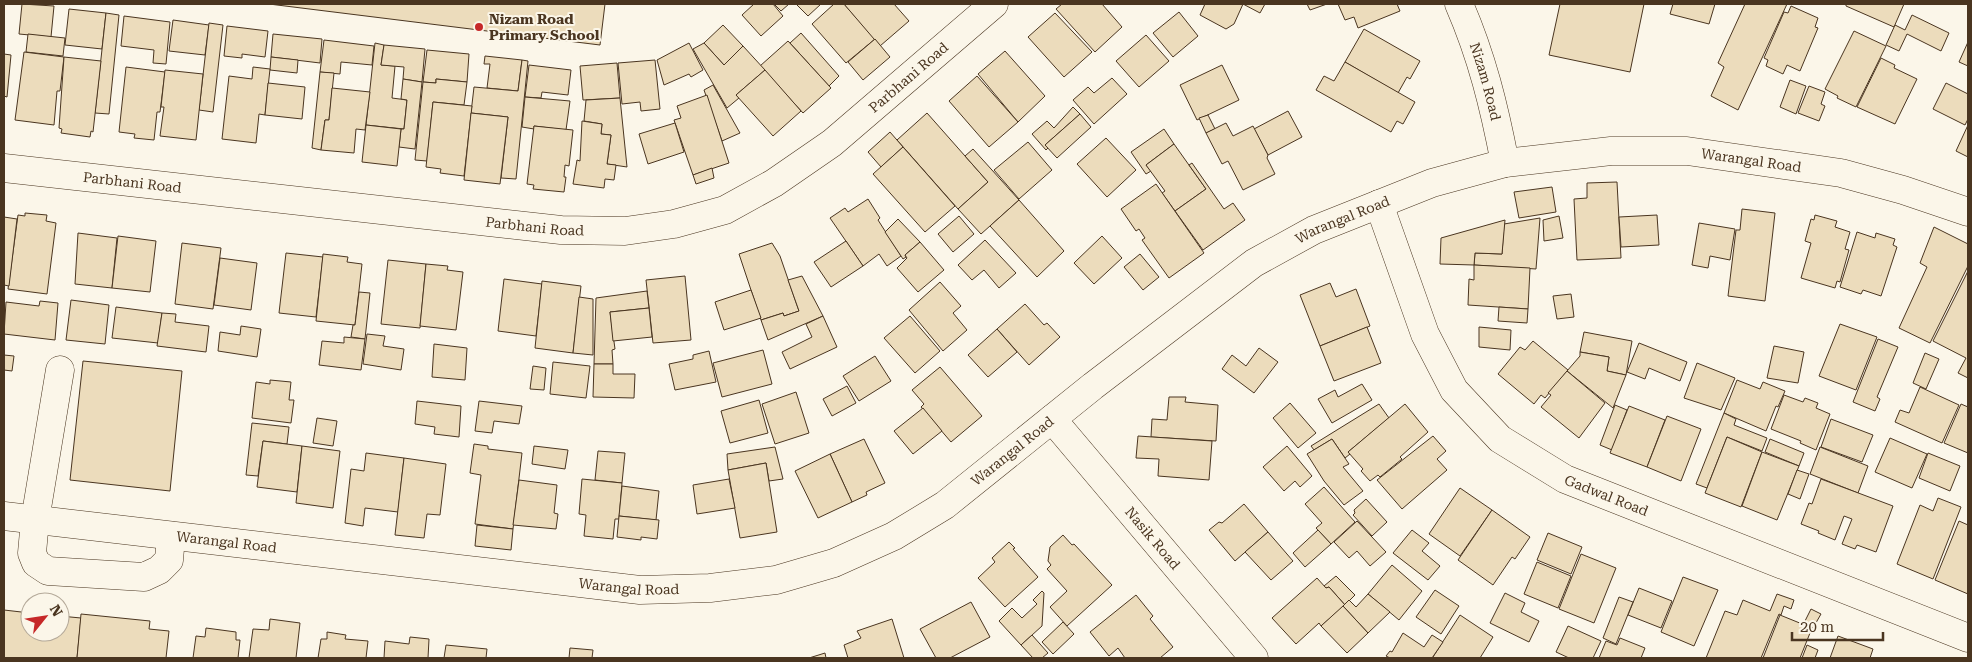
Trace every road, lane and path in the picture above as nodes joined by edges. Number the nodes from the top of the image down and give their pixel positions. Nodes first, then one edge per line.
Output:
1 (994, 4) edge
2 (1459, 4) edge
3 (1505, 163) junction
4 (4, 168) edge
5 (1379, 204) junction
6 (1968, 212) edge
7 (60, 370) dead end
8 (1052, 419) junction
9 (4, 516) edge
10 (34, 520) junction
11 (171, 536) junction
12 (1968, 638) edge
13 (1254, 658) edge

1 - 4 street, Parbhani Road
2 - 3 street, Nizam Road
3 - 5 street, Warangal Road
3 - 6 street, Warangal Road
5 - 8 street, Warangal Road
5 - 12 street, Gadwal Road
7 - 10 street
8 - 11 street, Warangal Road
8 - 13 street, Nasik Road
9 - 10 street, Warangal Road
10 - 11 street, Warangal Road
10 - 11 street

